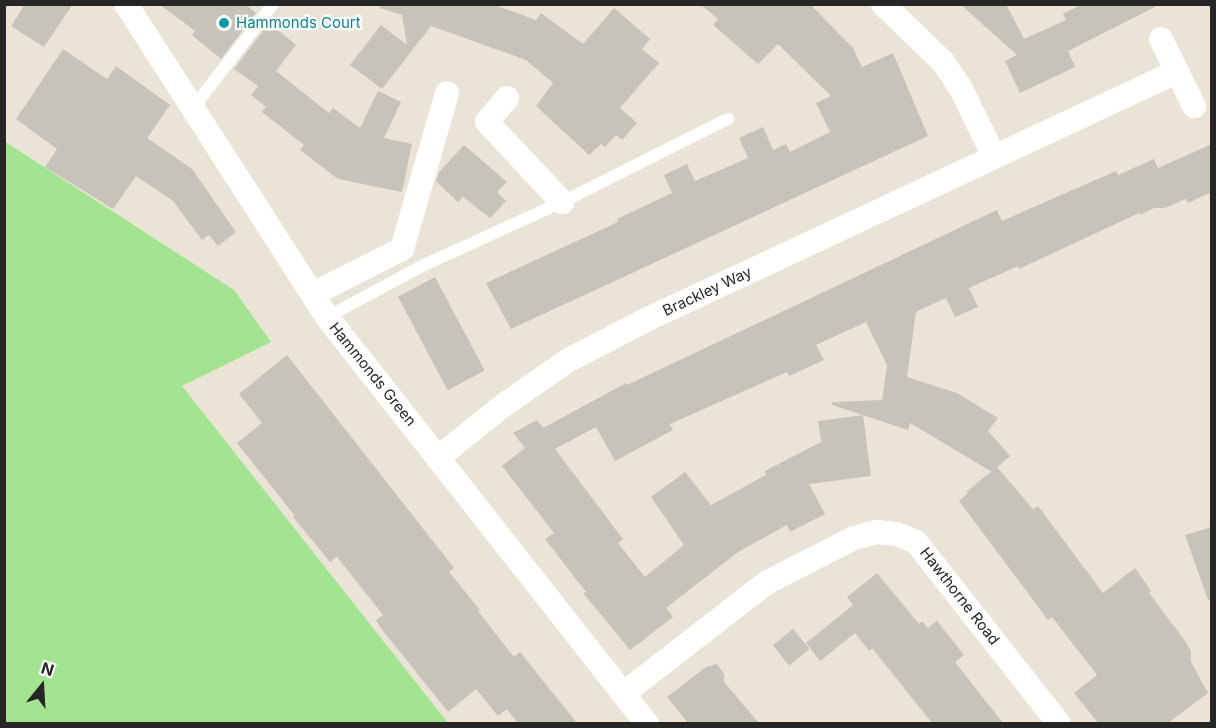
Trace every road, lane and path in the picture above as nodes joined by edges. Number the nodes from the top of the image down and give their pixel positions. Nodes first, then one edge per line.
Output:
1 (126, 4) edge
2 (273, 4) edge
3 (883, 4) edge
4 (1161, 39) dead end
5 (1176, 72) junction
6 (447, 93) dead end
7 (507, 98) dead end
8 (1194, 106) dead end
9 (194, 107) junction
10 (728, 119) dead end
11 (994, 156) junction
12 (562, 202) junction
13 (313, 294) junction
14 (327, 317) junction
15 (440, 457) junction
16 (623, 694) junction
17 (646, 723) edge
18 (1059, 723) edge

1 - 9 street, Hammonds Green
2 - 9 lane
3 - 11 street
4 - 5 street
5 - 8 street
5 - 11 street, Brackley Way
6 - 13 street
7 - 12 street
9 - 13 street, Hammonds Green
10 - 12 lane
11 - 15 street, Brackley Way
12 - 14 lane
13 - 14 street, Hammonds Green
14 - 15 street, Hammonds Green
15 - 16 street, Hammonds Green
16 - 17 street, Hammonds Green
16 - 18 street, Hawthorne Road

